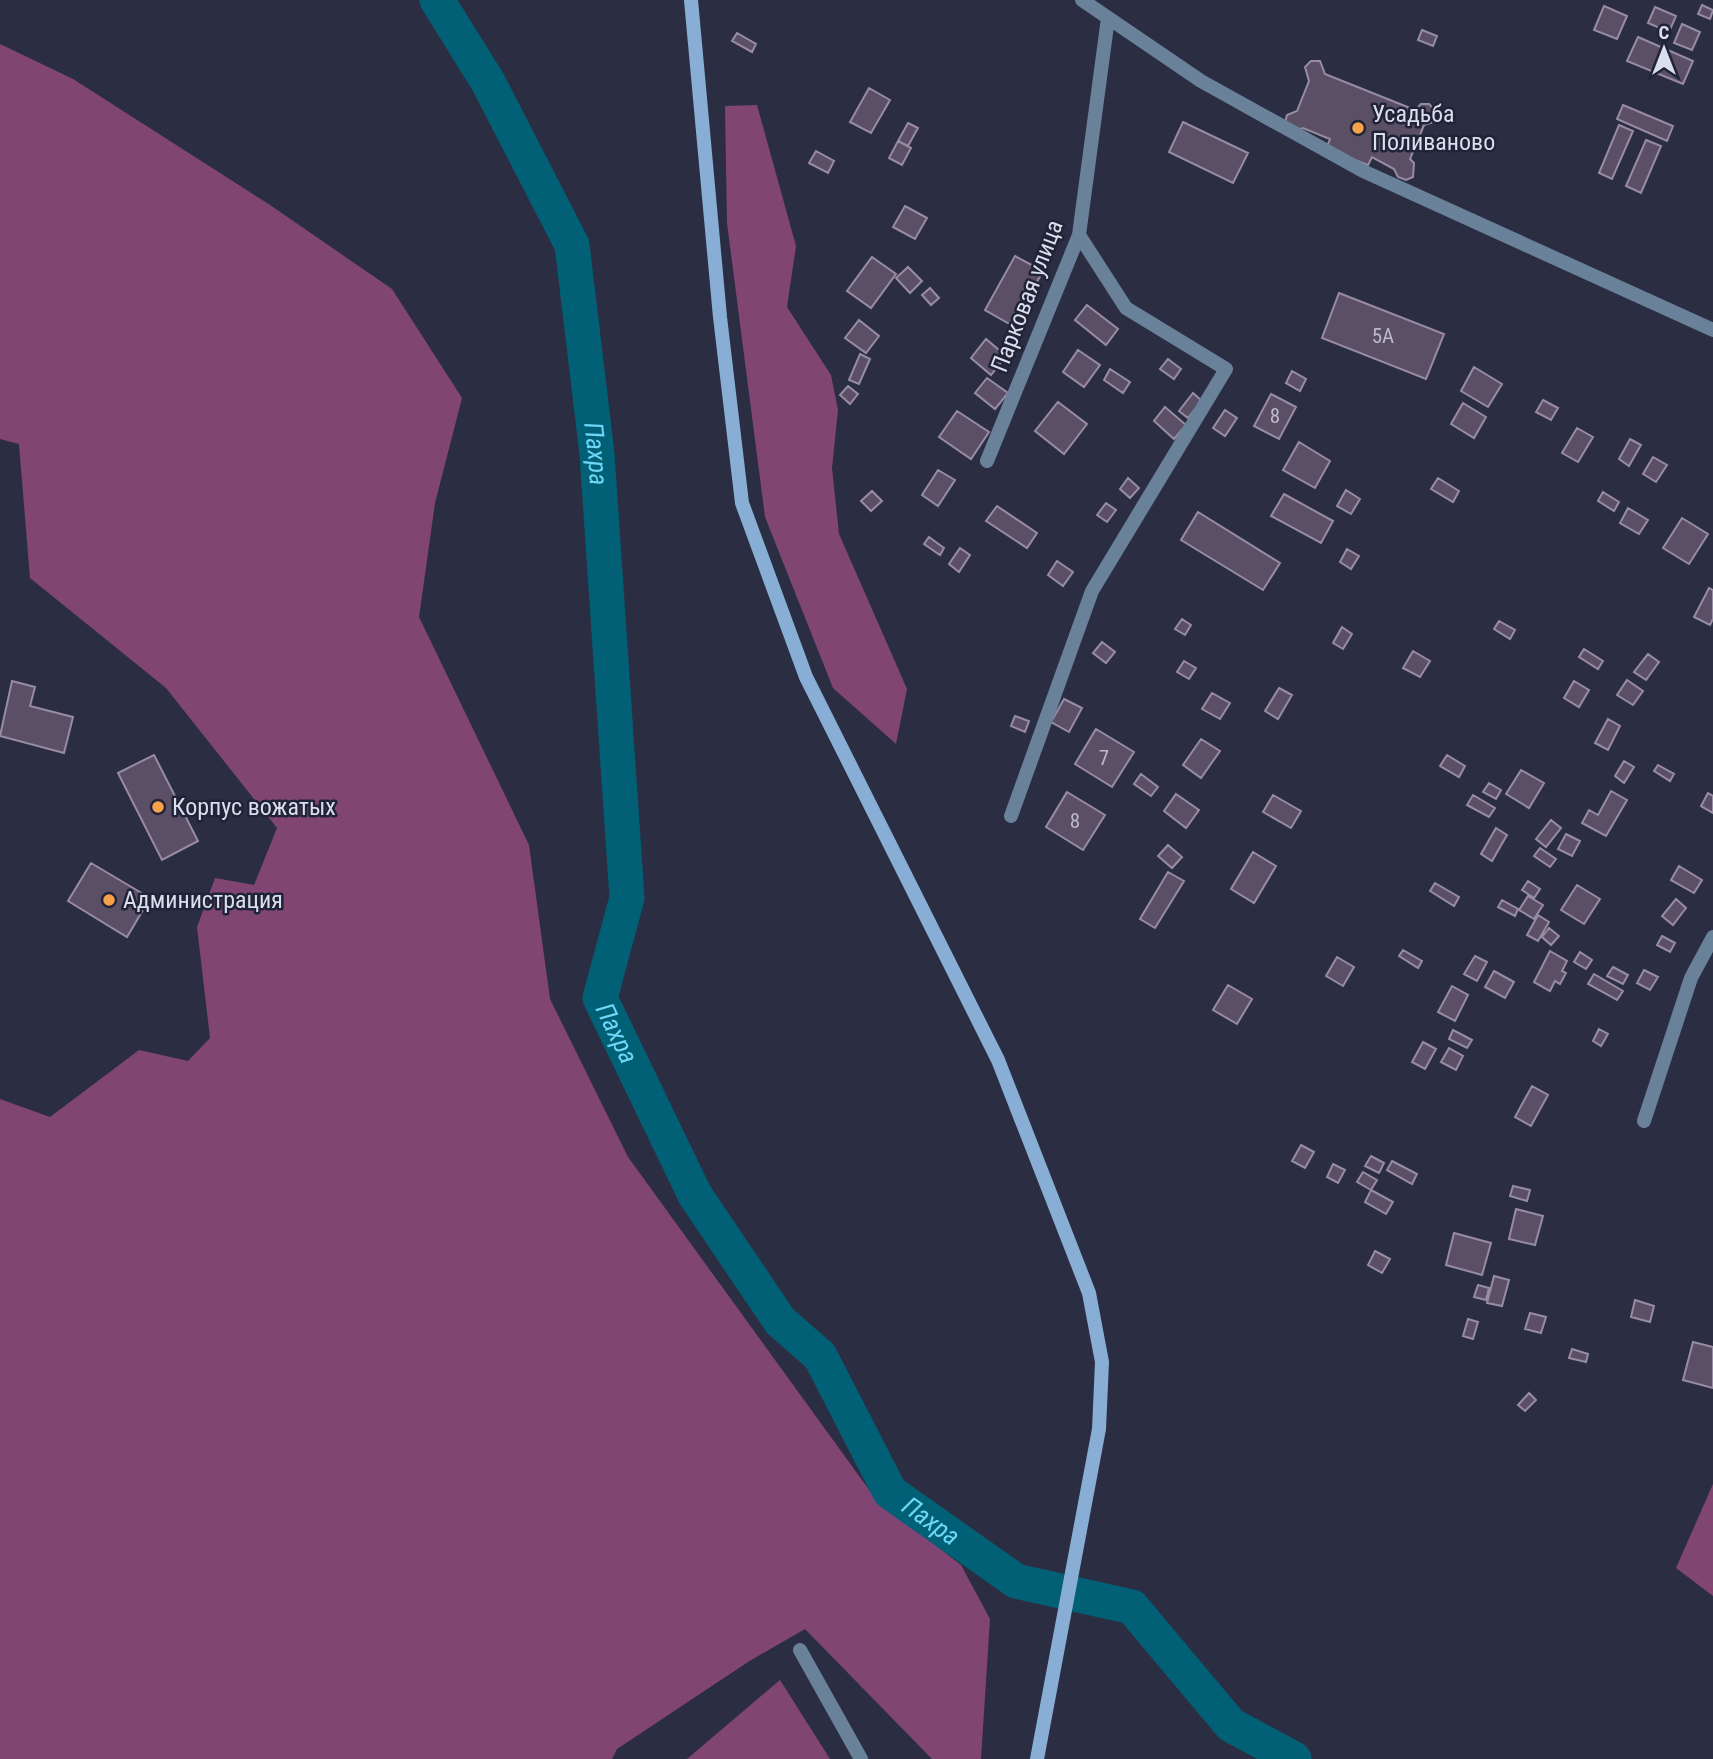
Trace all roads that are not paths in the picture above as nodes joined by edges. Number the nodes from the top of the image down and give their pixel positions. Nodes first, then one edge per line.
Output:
1 (691, 0) edge
2 (1082, 0) edge
3 (1108, 18) junction
4 (1079, 235) junction
5 (1713, 330) edge
6 (987, 461) dead end
7 (1011, 816) dead end
8 (1713, 937) edge
9 (1644, 1121) dead end
10 (800, 1650) dead end
11 (861, 1759) edge
12 (1037, 1759) edge

1 - 12 street
2 - 3 street
3 - 4 street, Парковая улица
3 - 5 street
4 - 6 street, Парковая улица
4 - 7 street
8 - 9 street
10 - 11 street

